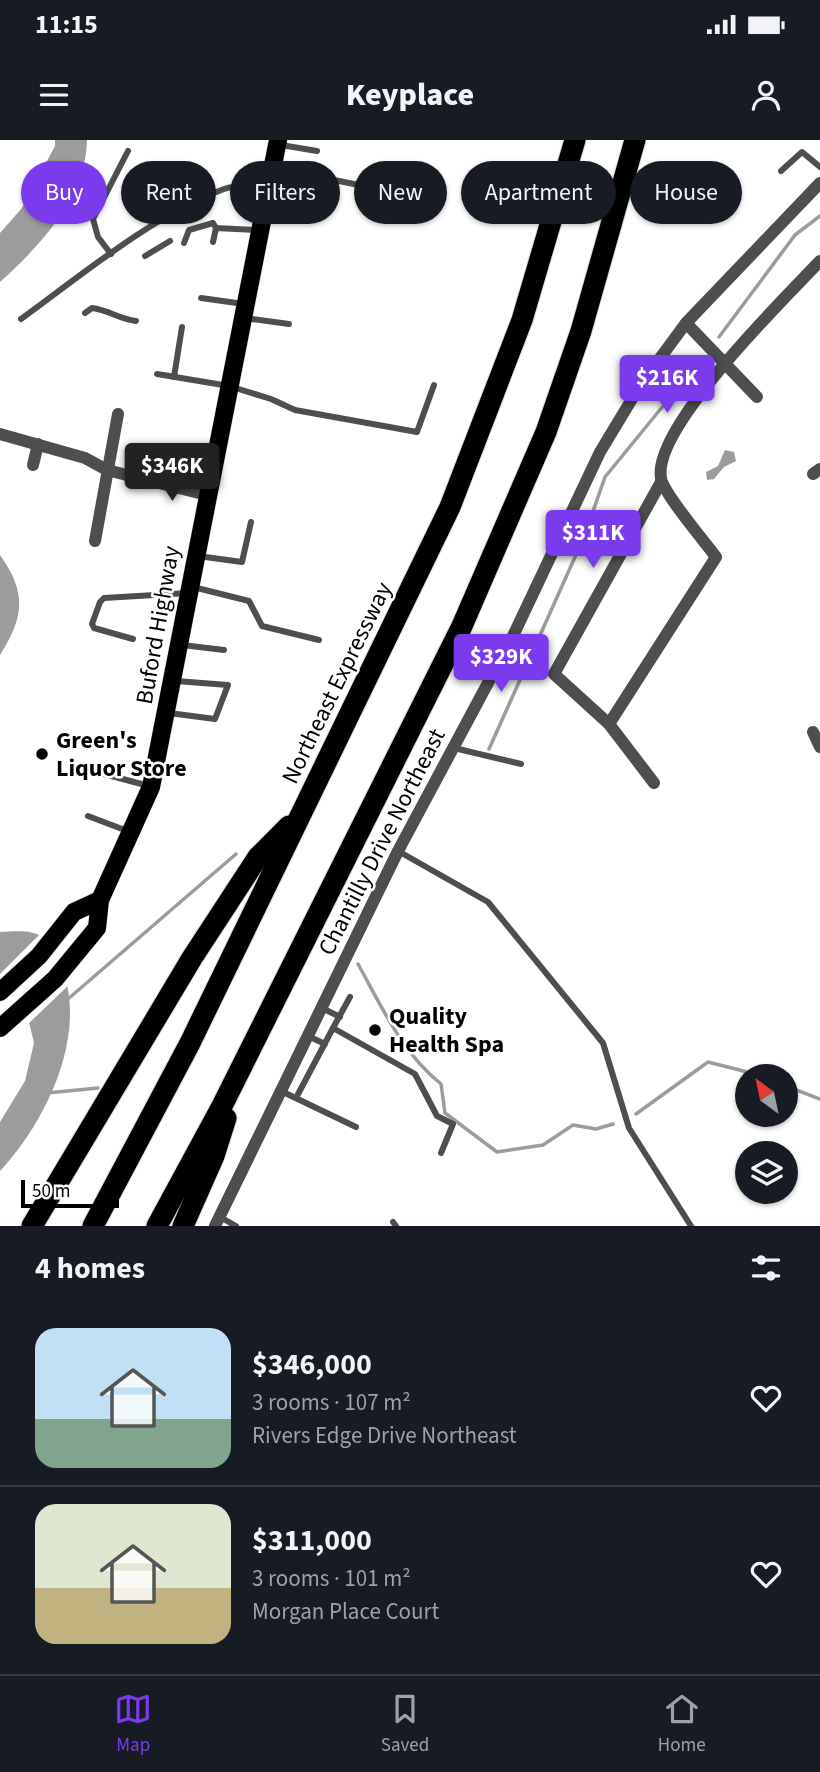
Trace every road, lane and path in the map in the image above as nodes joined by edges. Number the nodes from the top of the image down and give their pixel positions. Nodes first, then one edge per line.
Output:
1 (575, 140) edge
2 (635, 140) edge
3 (275, 142) edge
4 (128, 151) dead end
5 (317, 151) dead end
6 (272, 161) edge
7 (820, 167) edge
8 (781, 171) dead end
9 (820, 183) edge
10 (230, 187) edge
11 (260, 224) edge
12 (216, 228) junction
13 (259, 230) junction
14 (170, 241) dead end
15 (213, 242) dead end
16 (184, 243) dead end
17 (111, 254) junction
18 (145, 256) dead end
19 (820, 261) edge
20 (201, 298) dead end
21 (244, 311) junction
22 (85, 313) dead end
23 (21, 319) dead end
24 (136, 321) dead end
25 (686, 323) junction
26 (289, 324) dead end
27 (182, 327) dead end
28 (723, 363) junction
29 (157, 374) dead end
30 (174, 377) junction
31 (435, 385) dead end
32 (229, 386) junction
33 (757, 397) dead end
34 (118, 414) dead end
35 (0, 434) edge
36 (38, 444) junction
37 (33, 465) dead end
38 (107, 470) junction
39 (661, 482) junction
40 (207, 495) junction
41 (251, 522) dead end
42 (94, 541) dead end
43 (196, 556) junction
44 (191, 590) junction
45 (133, 639) dead end
46 (319, 640) dead end
47 (180, 645) junction
48 (223, 650) dead end
49 (174, 681) junction
50 (168, 713) junction
51 (609, 724) junction
52 (813, 732) dead end
53 (820, 747) edge
54 (454, 748) junction
55 (521, 764) dead end
56 (104, 774) dead end
57 (654, 783) dead end
58 (151, 787) junction
59 (301, 815) junction
60 (88, 816) dead end
61 (132, 833) junction
62 (398, 851) junction
63 (100, 900) junction
64 (0, 992) edge
65 (349, 997) dead end
66 (322, 1008) junction
67 (340, 1017) junction
68 (0, 1028) edge
69 (333, 1028) junction
70 (308, 1037) junction
71 (325, 1044) junction
72 (246, 1058) junction
73 (281, 1091) junction
74 (296, 1098) junction
75 (356, 1127) dead end
76 (441, 1153) dead end
77 (218, 1221) edge
78 (32, 1226) edge
79 (93, 1226) edge
80 (158, 1226) edge
81 (183, 1226) edge
82 (236, 1226) edge
83 (691, 1226) edge

1 - 59 highway, Northeast Expressway
2 - 72 highway
3 - 5 lane
3 - 6 main road, Buford Highway
4 - 17 lane
7 - 8 lane
9 - 25 street, Chantilly Drive Northeast
10 - 17 lane
11 - 13 main road, Buford Highway
12 - 13 lane
12 - 15 lane
12 - 16 lane
13 - 21 main road, Buford Highway
14 - 18 lane
17 - 23 lane
19 - 28 street
20 - 21 lane
21 - 26 lane
21 - 32 main road, Buford Highway
22 - 24 lane
25 - 28 street
25 - 54 street, Chantilly Drive Northeast
27 - 30 lane
28 - 33 street
28 - 39 street
29 - 30 lane
30 - 32 lane
31 - 32 lane
32 - 40 main road, Buford Highway
34 - 38 street
35 - 36 street
36 - 37 street
36 - 38 street
38 - 40 street
38 - 42 street
39 - 51 street
39 - 51 street
40 - 43 main road, Buford Highway
41 - 43 lane
43 - 44 main road, Buford Highway
44 - 45 lane
44 - 46 lane
44 - 47 main road, Buford Highway
47 - 48 lane
47 - 49 main road, Buford Highway
49 - 50 main road, Buford Highway
49 - 50 lane
50 - 58 main road, Buford Highway
51 - 57 street
52 - 53 street
54 - 55 lane
54 - 62 street, Chantilly Drive Northeast
56 - 58 lane
58 - 61 main road, Buford Highway
59 - 78 highway
59 - 79 highway, Northeast Expressway
60 - 61 lane
61 - 63 main road, Buford Highway
62 - 66 street, Chantilly Drive Northeast
62 - 83 lane
63 - 64 main road
63 - 68 main road, Buford Highway
65 - 67 lane
66 - 67 lane
66 - 70 street, Chantilly Drive Northeast
67 - 69 lane
69 - 71 lane
69 - 76 lane
70 - 71 lane
70 - 73 street, Chantilly Drive Northeast
71 - 74 lane
72 - 80 highway
72 - 81 highway
73 - 74 lane
73 - 77 street, Chantilly Drive Northeast
74 - 75 lane
77 - 82 lane

